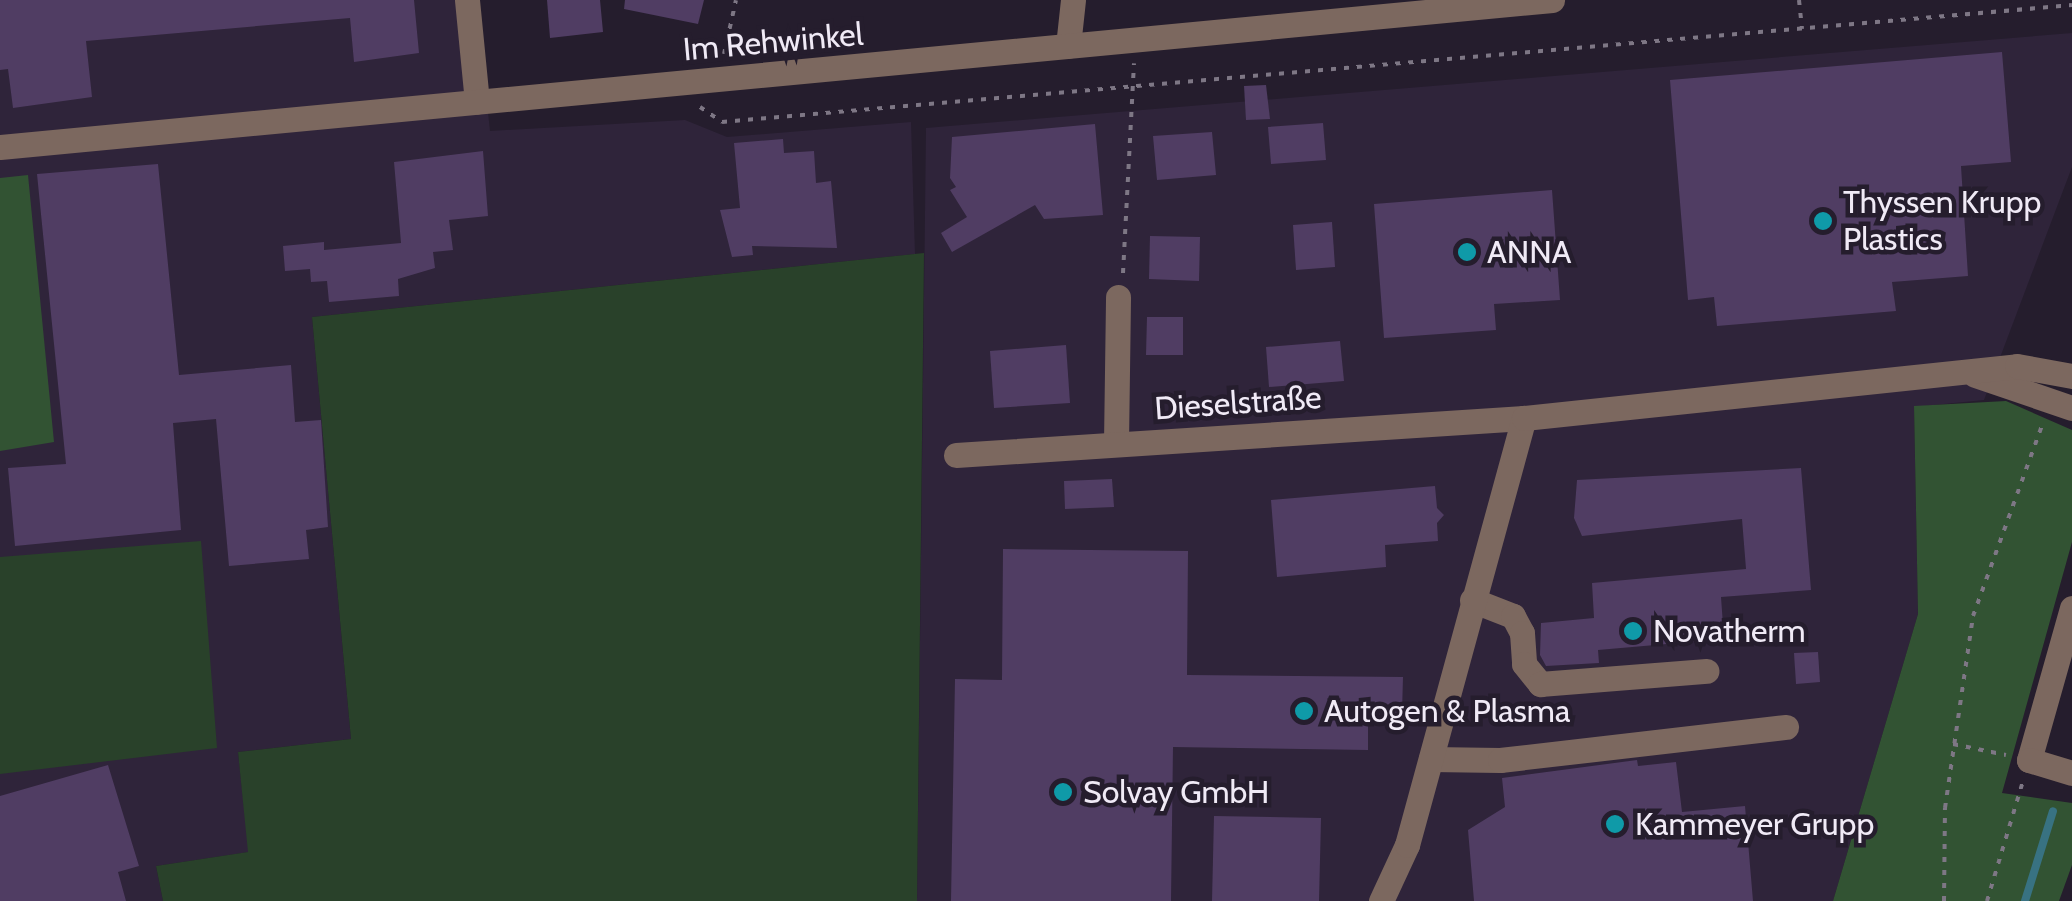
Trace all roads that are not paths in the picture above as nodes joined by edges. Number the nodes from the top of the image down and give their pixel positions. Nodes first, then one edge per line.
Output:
1 (468, 0) edge
2 (1074, 0) edge
3 (1552, 0) edge
4 (1068, 46) junction
5 (477, 102) junction
6 (0, 147) edge
7 (1118, 297) road end
8 (1970, 374) junction
9 (2072, 376) edge
10 (2062, 404) edge
11 (1524, 418) junction
12 (1116, 443) junction
13 (956, 454) dead end
14 (1472, 600) junction
15 (2072, 608) edge
16 (1706, 671) dead end
17 (1786, 727) dead end
18 (1432, 759) junction
19 (2072, 774) edge
20 (1381, 901) edge

1 - 5 street
2 - 4 street
3 - 4 street, Im Rehwinkel
4 - 5 street, Im Rehwinkel
5 - 6 street, Im Rehwinkel
7 - 12 street
8 - 9 street, Dieselstraße
8 - 10 street, Dieselstraße
8 - 11 street, Dieselstraße
11 - 12 street, Dieselstraße
11 - 14 street
12 - 13 street, Dieselstraße
14 - 16 street
14 - 18 street
15 - 19 street
17 - 18 street
18 - 20 street

